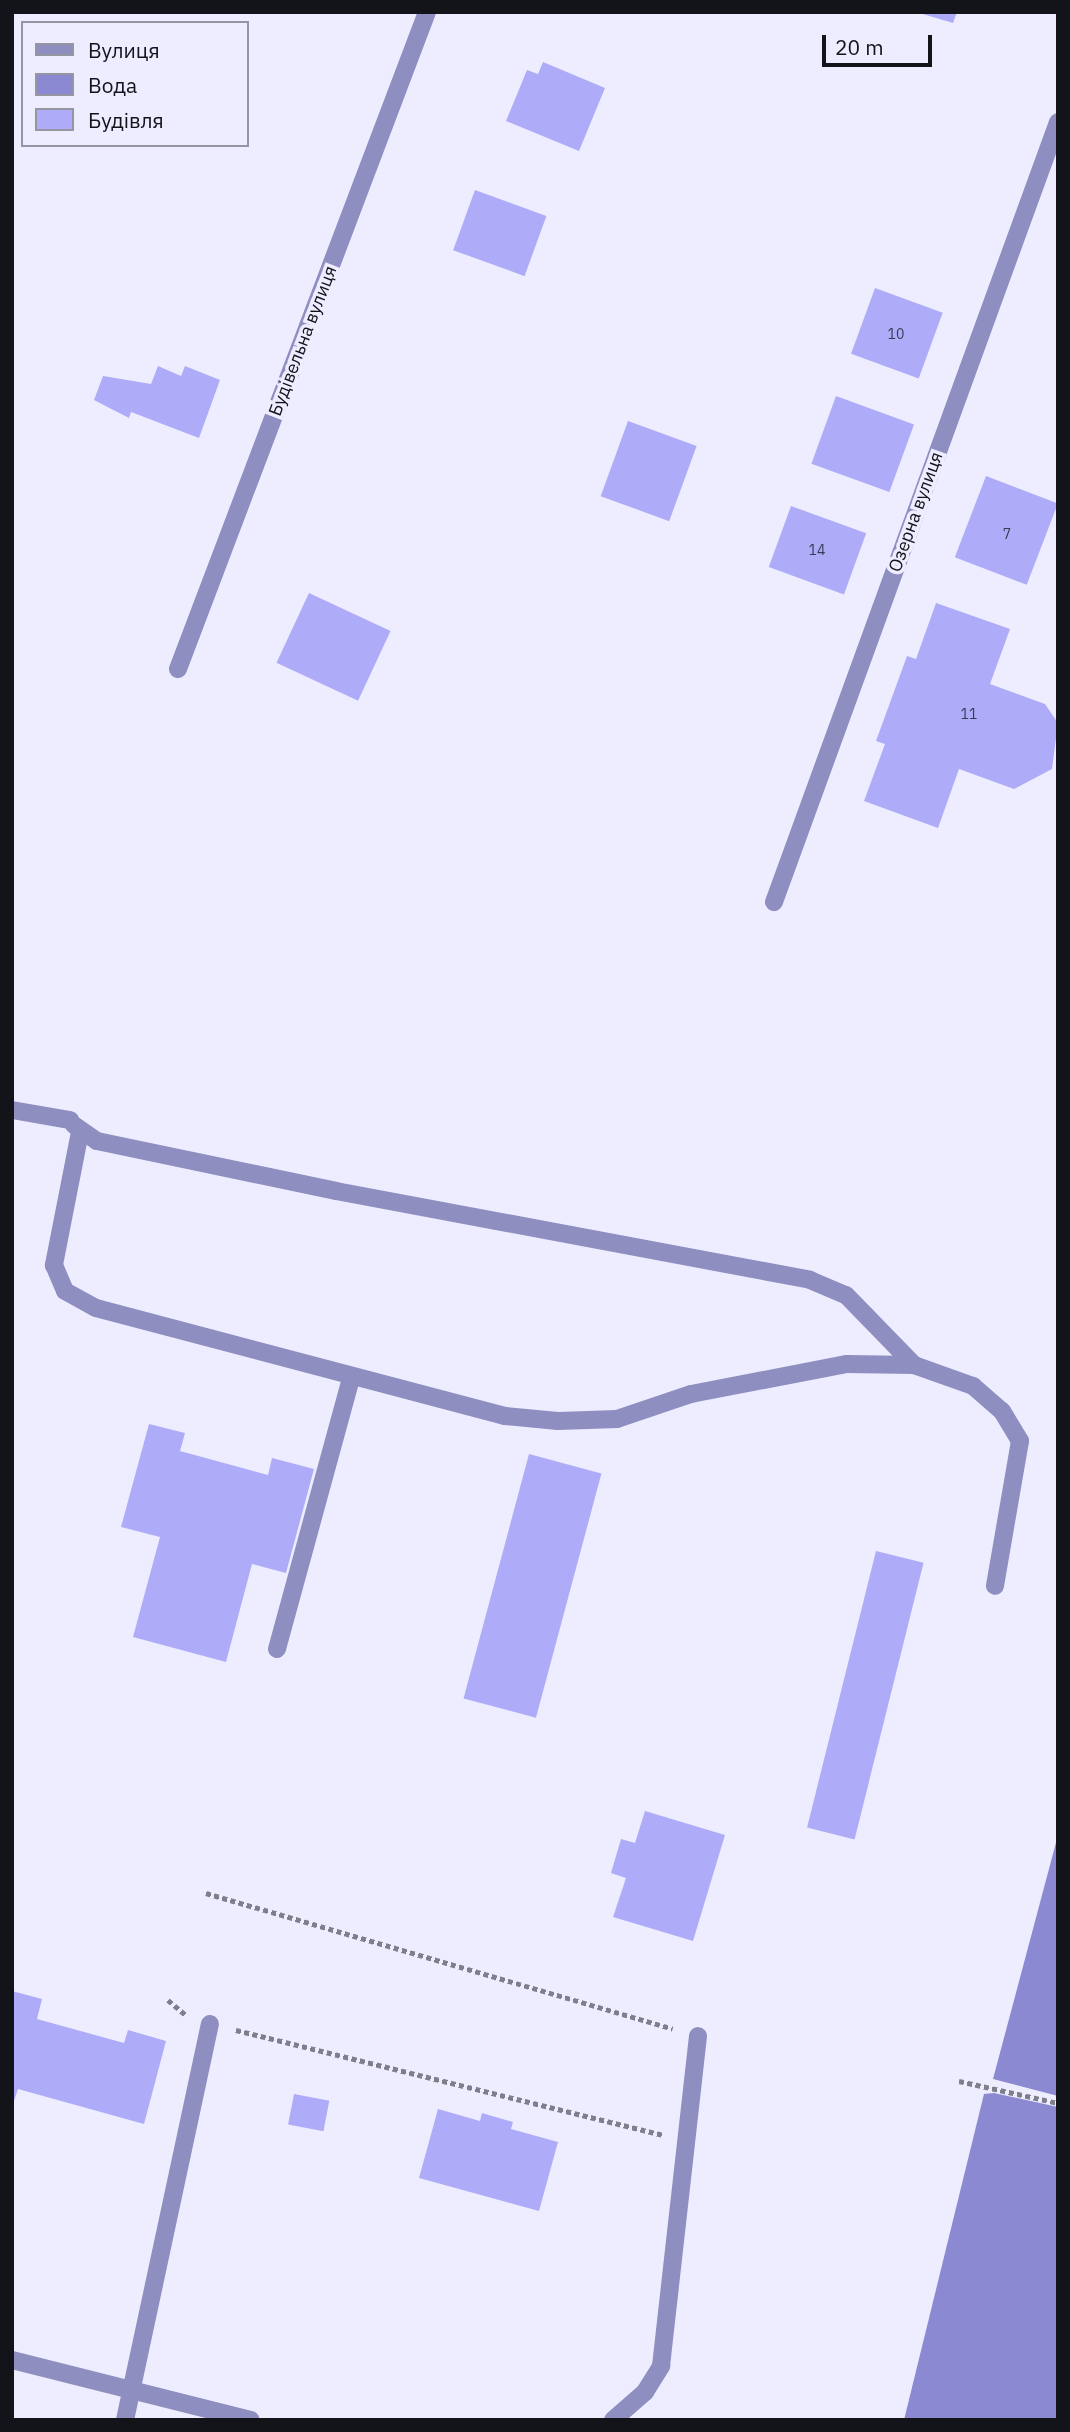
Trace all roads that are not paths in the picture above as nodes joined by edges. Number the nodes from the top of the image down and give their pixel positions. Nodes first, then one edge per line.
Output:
1 (427, 12) edge
2 (1058, 122) edge
3 (177, 669) dead end
4 (774, 902) dead end
5 (12, 1110) edge
6 (75, 1126) junction
7 (915, 1365) junction
8 (351, 1378) junction
9 (995, 1586) dead end
10 (277, 1649) dead end
11 (209, 2024) road end
12 (698, 2036) road end
13 (12, 2360) edge
14 (132, 2390) junction
15 (125, 2420) edge
16 (251, 2420) edge
17 (613, 2420) edge

1 - 3 street, Будівельна вулиця
2 - 4 street, Озерна вулиця
5 - 6 street
6 - 7 street
6 - 8 street
7 - 8 street
7 - 9 street
8 - 10 street
11 - 14 street
12 - 17 street
13 - 14 street
14 - 15 street
14 - 16 street

